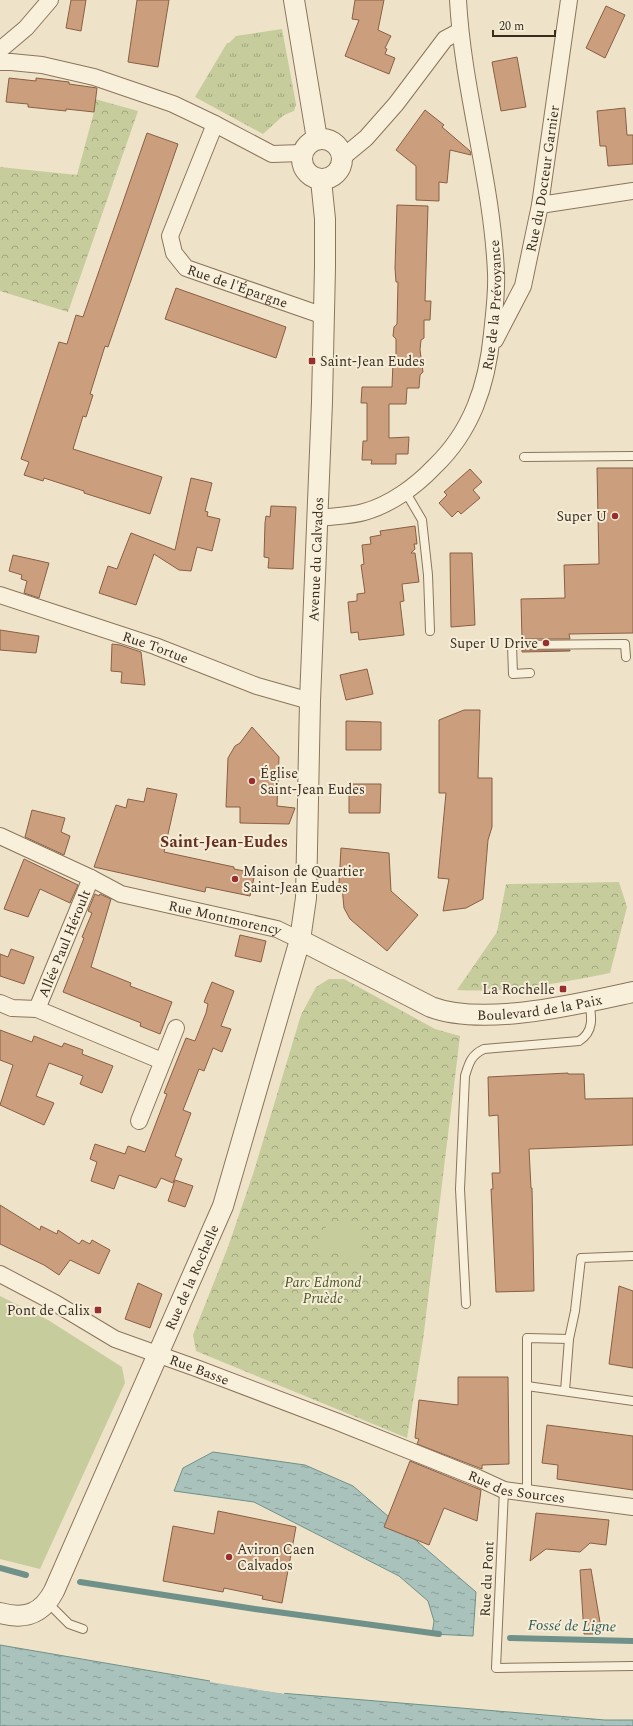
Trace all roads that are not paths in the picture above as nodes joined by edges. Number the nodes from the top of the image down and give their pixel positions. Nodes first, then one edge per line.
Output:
1 (50, 0) edge
2 (294, 0) edge
3 (458, 0) edge
4 (569, 0) edge
5 (460, 31) junction
6 (0, 50) edge
7 (0, 62) edge
8 (215, 124) junction
9 (317, 139) junction
10 (302, 153) junction
11 (343, 157) junction
12 (321, 180) junction
13 (633, 191) edge
14 (540, 205) junction
15 (324, 316) junction
16 (491, 349) junction
17 (633, 456) edge
18 (524, 457) dead end
19 (405, 491) junction
20 (318, 518) junction
21 (0, 595) edge
22 (430, 631) dead end
23 (626, 656) dead end
24 (530, 673) dead end
25 (310, 700) junction
26 (0, 836) edge
27 (91, 878) junction
28 (300, 940) junction
29 (633, 992) edge
30 (589, 1002) junction
31 (0, 1003) edge
32 (37, 1009) junction
33 (445, 1012) joint
34 (176, 1028) dead end
35 (162, 1061) junction
36 (139, 1120) dead end
37 (633, 1256) edge
38 (0, 1274) edge
39 (466, 1304) dead end
40 (569, 1339) junction
41 (158, 1355) junction
42 (527, 1386) junction
43 (566, 1392) junction
44 (633, 1401) edge
45 (406, 1450) joint
46 (504, 1490) junction
47 (526, 1493) junction
48 (633, 1507) edge
49 (48, 1603) junction
50 (0, 1613) edge
51 (82, 1629) dead end
52 (633, 1666) edge

1 - 6 street
2 - 9 street
3 - 5 street, Rue de la Prévoyance
4 - 14 street, Rue du Docteur Garnier
5 - 11 street
5 - 16 street, Rue de la Prévoyance
7 - 8 street
8 - 10 street
8 - 15 street, Rue de l'Épargne
9 - 10 street
9 - 11 street
10 - 12 street
11 - 12 street
12 - 15 street, Avenue du Calvados
13 - 14 street
14 - 16 street, Rue du Docteur Garnier
15 - 20 street, Avenue du Calvados
16 - 19 street, Rue de la Prévoyance
17 - 18 lane
19 - 20 street, Rue de la Prévoyance
19 - 22 lane
20 - 25 street, Avenue du Calvados
21 - 25 street, Rue Tortue
23 - 24 lane
25 - 28 street, Avenue du Calvados
26 - 27 street, Rue Montmorency
27 - 28 street, Rue Montmorency
27 - 32 street, Allée Paul Héroult
28 - 33 street, Rue Montmorency
28 - 41 street, Rue de la Rochelle
29 - 30 street, Boulevard de la Paix
30 - 33 street, Boulevard de la Paix
30 - 39 lane
31 - 32 street, Allée Paul Héroult
32 - 35 street, Allée Paul Héroult
34 - 35 street
35 - 36 street
37 - 40 lane
38 - 41 street, Rue Basse
40 - 42 lane
40 - 43 lane
41 - 45 street, Rue Basse
41 - 49 street, Rue de la Rochelle
42 - 43 lane
42 - 47 lane
43 - 44 lane
45 - 46 street, Rue des Sources
46 - 47 street, Rue des Sources
46 - 52 lane, Rue du Pont
47 - 48 street, Rue des Sources
49 - 50 street
49 - 51 lane

